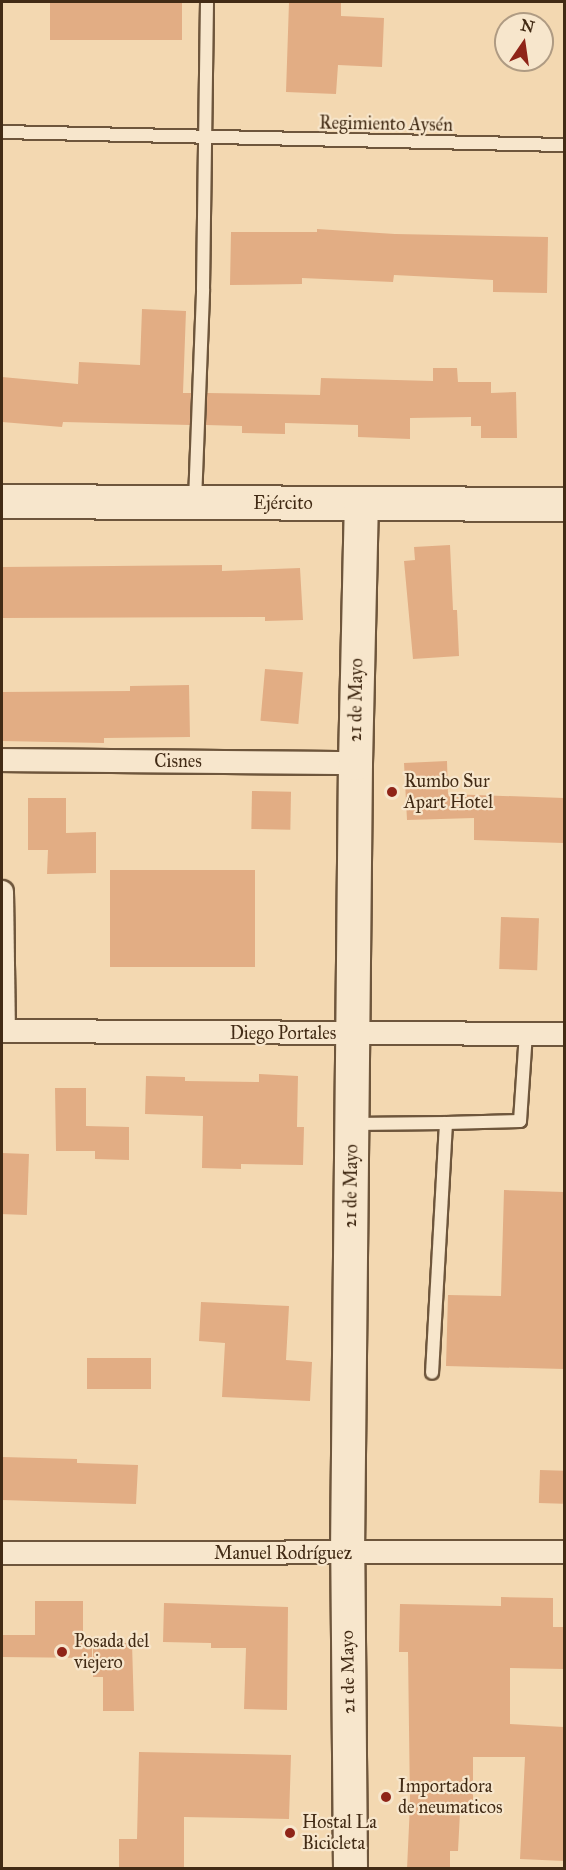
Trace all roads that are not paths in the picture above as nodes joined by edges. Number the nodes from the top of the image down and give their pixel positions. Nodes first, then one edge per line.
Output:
1 (207, 2) edge
2 (2, 132) edge
3 (207, 139) junction
4 (564, 145) edge
5 (2, 501) edge
6 (195, 502) junction
7 (361, 503) junction
8 (564, 504) edge
9 (2, 760) edge
10 (355, 763) junction
11 (2, 892) edge
12 (3, 1031) edge
13 (352, 1034) junction
14 (526, 1034) junction
15 (564, 1034) edge
16 (446, 1123) junction
17 (351, 1124) junction
18 (432, 1373) dead end
19 (346, 1552) junction
20 (564, 1552) edge
21 (2, 1553) edge
22 (350, 1869) edge

1 - 3 lane
2 - 3 lane, Regimiento Aysén
3 - 4 lane, Regimiento Aysén
3 - 6 lane
5 - 6 street, Ejército
6 - 7 street, Ejército
7 - 8 street, Ejército
7 - 10 street, 21 de Mayo
9 - 10 street, Cisnes
10 - 13 street, 21 de Mayo
11 - 12 street
12 - 13 street, Diego Portales
13 - 14 street, Diego Portales
13 - 17 street, 21 de Mayo
14 - 15 street, Diego Portales
14 - 16 lane
16 - 17 lane
16 - 18 lane
17 - 19 street, 21 de Mayo
19 - 20 street, Manuel Rodríguez
19 - 21 street, Manuel Rodríguez
19 - 22 street, 21 de Mayo

